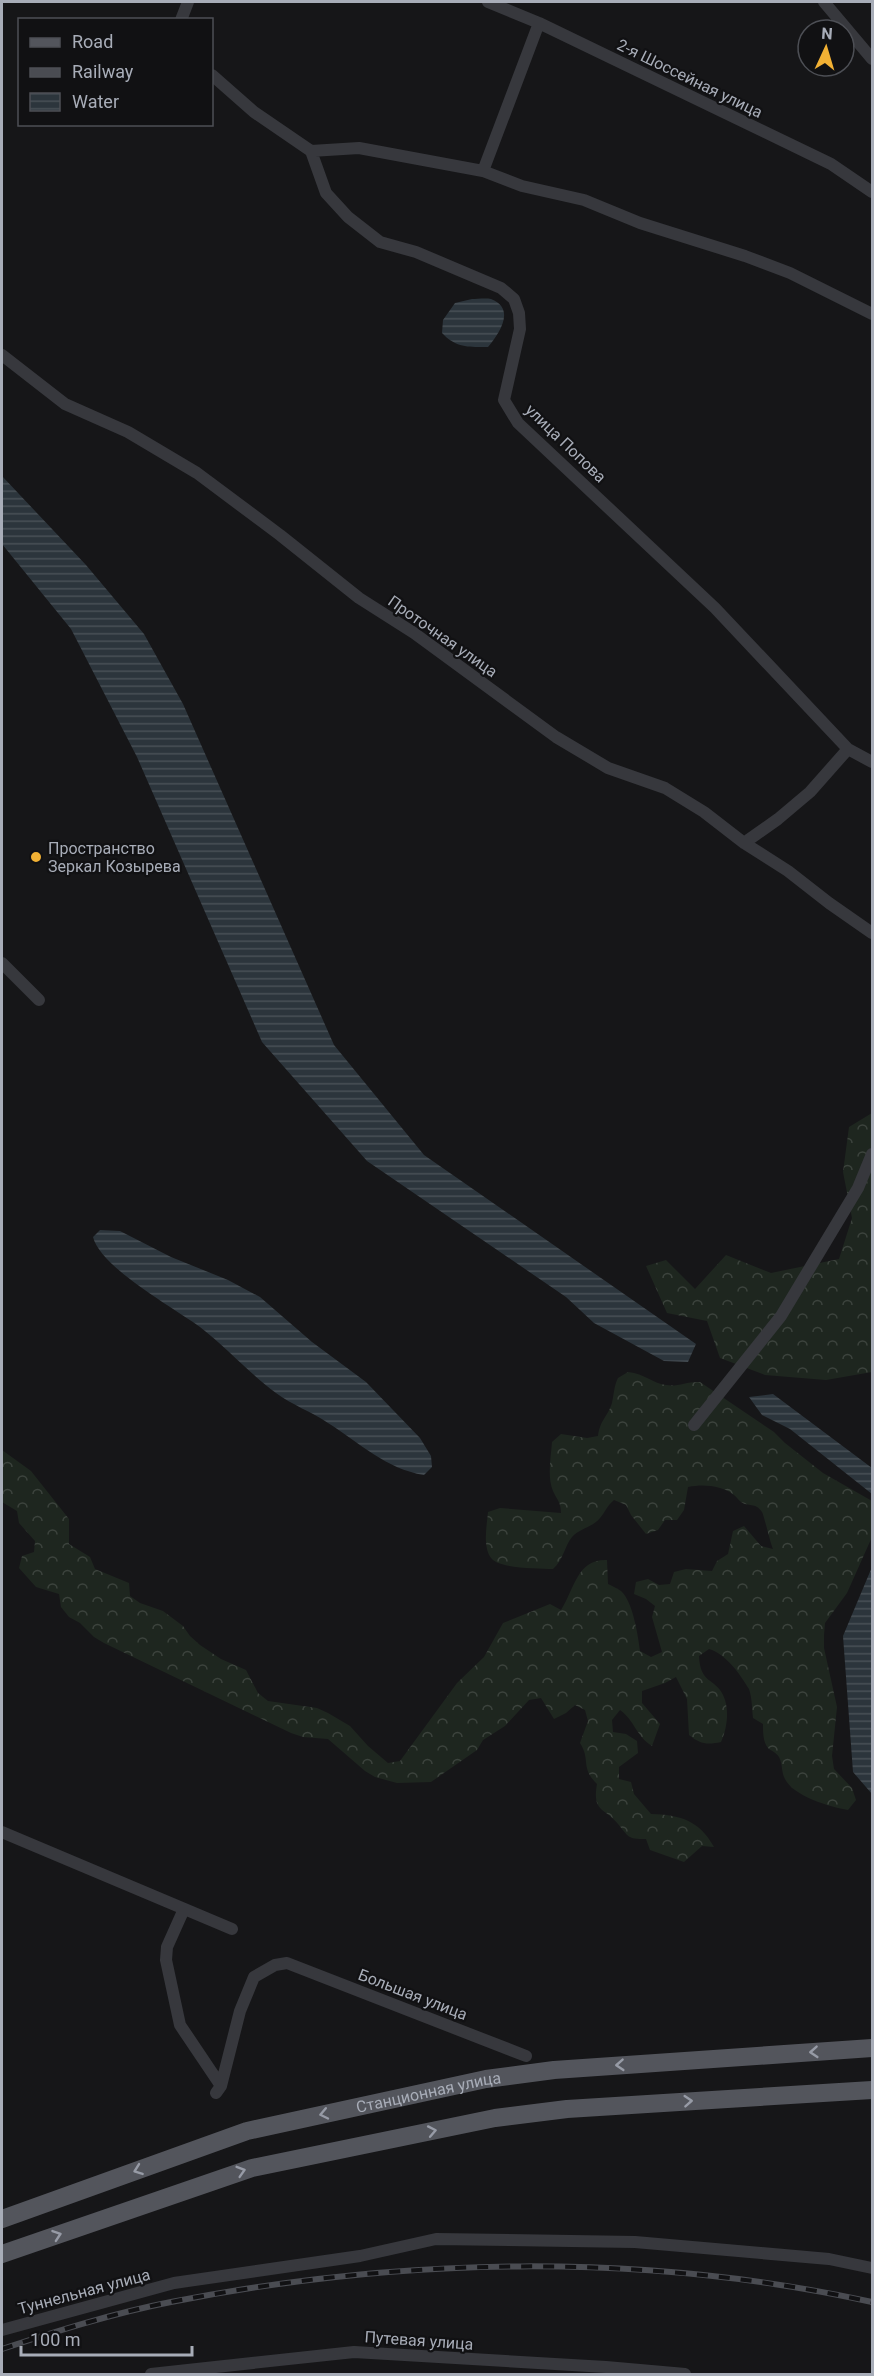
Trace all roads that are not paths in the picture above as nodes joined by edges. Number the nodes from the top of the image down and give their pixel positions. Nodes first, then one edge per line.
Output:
1 (188, 2) edge
2 (488, 2) edge
3 (824, 2) edge
4 (182, 18) edge
5 (539, 23) junction
6 (873, 59) edge
7 (213, 76) edge
8 (311, 151) junction
9 (483, 171) junction
10 (873, 192) edge
11 (873, 314) edge
12 (2, 355) edge
13 (848, 749) junction
14 (873, 762) edge
15 (744, 843) junction
16 (873, 933) edge
17 (2, 963) edge
18 (39, 1000) dead end
19 (873, 1154) edge
20 (694, 1425) dead end
21 (2, 1832) edge
22 (184, 1909) junction
23 (232, 1929) dead end
24 (873, 2048) edge
25 (526, 2056) dead end
26 (873, 2090) edge
27 (2, 2219) edge
28 (2, 2254) edge
29 (873, 2268) edge
30 (2, 2330) edge
31 (152, 2374) edge
32 (685, 2374) edge

1 - 4 street
2 - 5 street, 2-я Шоссейная улица
3 - 6 street
5 - 9 street
5 - 10 street, 2-я Шоссейная улица
7 - 8 street
8 - 9 street
8 - 13 street, улица Попова
9 - 11 street
12 - 15 street, Проточная улица
13 - 14 street, улица Попова
13 - 15 street
15 - 16 street, Проточная улица
17 - 18 street
19 - 20 street
21 - 22 street
22 - 23 street
22 - 25 street, Большая улица
24 -> 27 main road, Станционная улица
28 -> 26 main road
29 - 30 street, Туннельная улица
31 - 32 street, Путевая улица

